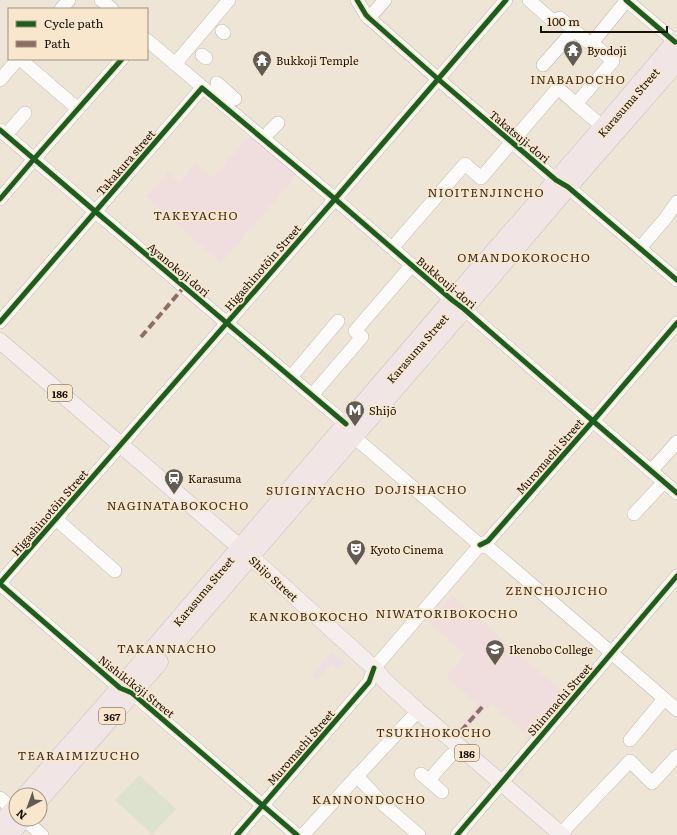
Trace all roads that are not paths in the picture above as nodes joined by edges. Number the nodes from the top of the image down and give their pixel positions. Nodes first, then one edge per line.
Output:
1 (69, 0) edge
2 (102, 0) edge
3 (229, 0) edge
4 (356, 0) edge
5 (385, 0) edge
6 (506, 0) edge
7 (529, 0) edge
8 (627, 0) edge
9 (62, 8) edge
10 (111, 8) edge
11 (369, 18) junction
12 (574, 30) junction
13 (148, 41) edge
14 (676, 42) edge
15 (592, 43) junction
16 (18, 60) edge
17 (20, 60) edge
18 (121, 60) edge
19 (677, 62) edge
20 (175, 64) junction
21 (543, 65) dead end
22 (438, 79) junction
23 (0, 80) edge
24 (212, 86) junction
25 (235, 99) dead end
26 (576, 104) junction
27 (78, 109) junction
28 (25, 113) dead end
29 (603, 127) junction
30 (3, 132) edge
31 (512, 142) junction
32 (34, 159) junction
33 (562, 183) junction
34 (0, 199) edge
35 (335, 199) junction
36 (677, 202) edge
37 (96, 212) junction
38 (392, 248) junction
39 (640, 248) junction
40 (412, 266) junction
41 (677, 280) edge
42 (458, 304) junction
43 (338, 321) dead end
44 (0, 322) edge
45 (227, 322) junction
46 (677, 323) edge
47 (0, 342) edge
48 (291, 377) junction
49 (312, 394) junction
50 (593, 422) junction
51 (350, 430) junction
52 (677, 442) edge
53 (121, 445) junction
54 (651, 471) junction
55 (664, 482) junction
56 (677, 493) edge
57 (634, 514) dead end
58 (56, 519) junction
59 (480, 545) junction
60 (245, 552) junction
61 (115, 571) dead end
62 (677, 576) edge
63 (0, 583) edge
64 (612, 653) junction
65 (374, 668) junction
66 (126, 690) junction
67 (664, 699) junction
68 (677, 710) edge
69 (418, 711) junction
70 (630, 740) dead end
71 (451, 755) dead end
72 (677, 756) edge
73 (357, 776) junction
74 (501, 783) junction
75 (34, 787) edge
76 (48, 789) edge
77 (442, 792) dead end
78 (264, 805) junction
79 (8, 818) edge
80 (0, 825) edge
81 (33, 827) edge
82 (42, 835) edge
83 (237, 835) edge
84 (297, 835) edge
85 (303, 835) edge
86 (419, 835) edge
87 (457, 835) edge
88 (562, 835) edge

1 - 9 street
2 - 10 street
3 - 20 street
4 - 11 street, Takatsuji-dori
5 - 11 street
6 - 22 street, Higashinotōin Street
7 - 12 street
8 - 14 street
8 - 15 street
11 - 22 street, Takatsuji-dori
12 - 15 street
12 - 21 street
13 - 20 street
14 - 29 highway, Karasuma Street / 367
15 - 26 street
16 - 23 street
17 - 27 street
18 - 27 street
19 - 33 highway, Karasuma Street / 367
20 - 24 street
22 - 31 street, Takatsuji-dori
22 - 35 street, Higashinotōin Street
24 - 25 street
24 - 35 street, Bukkouji-dori
24 - 37 street, Takakura street
26 - 29 street
26 - 31 street
27 - 32 street
28 - 30 street
29 - 33 highway, Karasuma Street / 367
30 - 32 street, Ayanokoji dori
31 - 33 street, Takatsuji-dori
31 - 38 street
32 - 34 street
32 - 37 street, Ayanokoji dori
33 - 39 street, Takatsuji-dori
33 - 42 highway, Karasuma Street / 367
35 - 38 street, Bukkouji-dori
35 - 45 street, Higashinotōin Street
36 - 39 street
37 - 44 street, Takakura street
37 - 45 street, Ayanokoji dori
38 - 40 street, Bukkouji-dori
39 - 41 street, Takatsuji-dori
40 - 42 street, Bukkouji-dori
40 - 49 street
42 - 50 street, Bukkouji-dori
42 - 51 highway, Karasuma Street / 367
43 - 48 street
45 - 48 street, Ayanokoji dori
45 - 53 street, Higashinotōin Street
46 - 50 street, Muromachi Street
47 - 53 main road, Shijo Street / 186
48 - 49 street, Ayanokoji dori
49 - 51 street, Ayanokoji dori
50 - 54 street, Bukkouji-dori
50 - 59 street, Muromachi Street
51 - 59 street, Ayanokoji dori
51 - 60 highway, Karasuma Street / 367
52 - 54 street
53 - 58 street, Higashinotōin Street
53 - 60 main road, Shijo Street / 186
54 - 55 street, Bukkouji-dori
55 - 56 street, Bukkouji-dori
55 - 57 street
58 - 61 street
58 - 63 street, Higashinotōin Street
59 - 64 street, Ayanokoji dori
59 - 65 street
60 - 65 main road, Shijo Street / 186
60 - 66 highway, Karasuma Street / 367
62 - 64 street, Shinmachi Street
63 - 66 street, Nishikikōji Street
64 - 67 street, Ayanokoji dori
64 - 74 street, Shinmachi Street
65 - 69 main road, Shijo Street / 186
65 - 78 street, Muromachi Street
66 - 75 highway, Karasuma Street / 367
66 - 76 highway, Karasuma Street / 367
66 - 78 street, Nishikikōji Street
67 - 68 street, Ayanokoji dori
67 - 70 street
69 - 73 street
69 - 74 main road, Shijo Street / 186
71 - 77 street
72 - 88 street
73 - 85 street
73 - 86 street
74 - 87 street, Shinmachi Street
74 - 88 main road, Shijo Street / 186
78 - 83 street, Muromachi Street
78 - 84 street, Nishikikōji Street
79 - 80 highway
81 - 82 street

